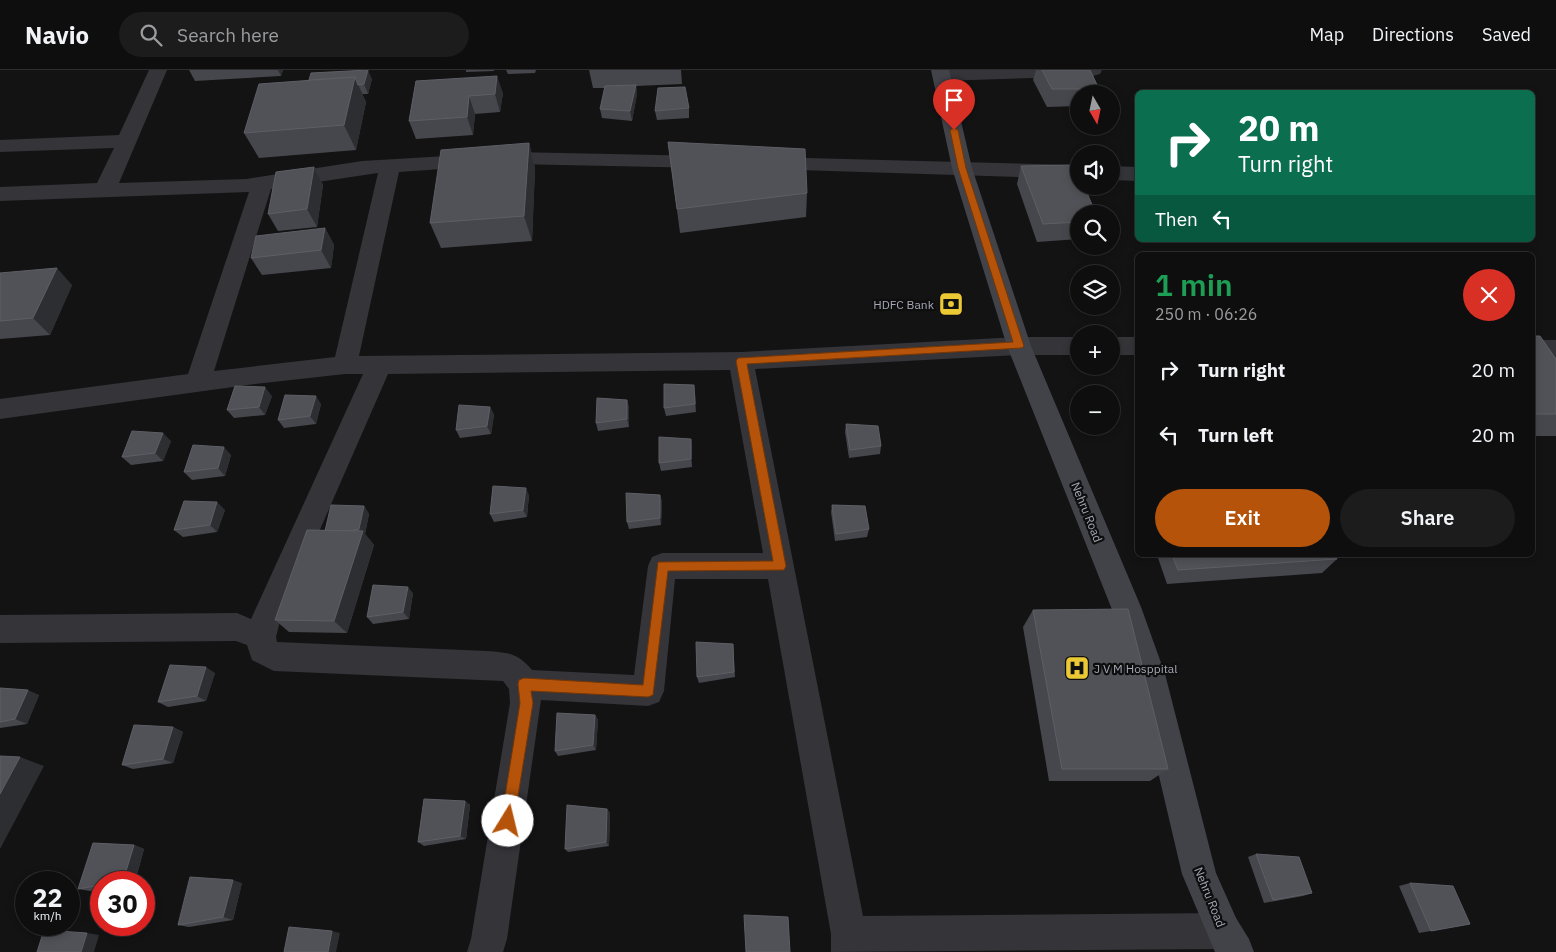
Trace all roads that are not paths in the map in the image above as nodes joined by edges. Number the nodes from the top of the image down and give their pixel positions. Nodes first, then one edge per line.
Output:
1 (158, 70) edge
2 (1093, 70) edge
3 (940, 72) edge
4 (127, 140) junction
5 (0, 146) edge
6 (722, 162) edge
7 (752, 163) edge
8 (390, 166) junction
9 (962, 168) junction
10 (1070, 172) edge
11 (1120, 173) edge
12 (1135, 174) edge
13 (262, 184) junction
14 (105, 190) junction
15 (0, 194) edge
16 (1019, 346) junction
17 (1070, 346) edge
18 (1120, 346) edge
19 (1135, 346) edge
20 (1556, 349) edge
21 (741, 361) junction
22 (1535, 361) edge
23 (380, 364) junction
24 (345, 365) junction
25 (198, 384) junction
26 (7, 408) edge
27 (0, 428) edge
28 (780, 566) junction
29 (0, 629) edge
30 (260, 637) junction
31 (524, 684) junction
32 (1230, 941) edge
33 (849, 943) edge
34 (485, 952) edge

1 - 4 street
2 - 3 street
3 - 9 main road, Nehru Road
4 - 5 street
4 - 14 street
6 - 8 street
7 - 9 street
8 - 13 street
8 - 24 street
9 - 10 street
9 - 16 main road, Nehru Road
11 - 12 street
13 - 14 street
13 - 25 street
14 - 15 street
16 - 17 street
16 - 21 street
16 - 32 main road, Nehru Road
18 - 19 street
20 - 22 street
21 - 23 street
21 - 28 street
23 - 24 street
23 - 30 street
24 - 25 street
25 - 26 street
26 - 27 street
28 - 31 street
28 - 33 street
29 - 30 street
30 - 31 street
31 - 34 street
32 - 33 street

